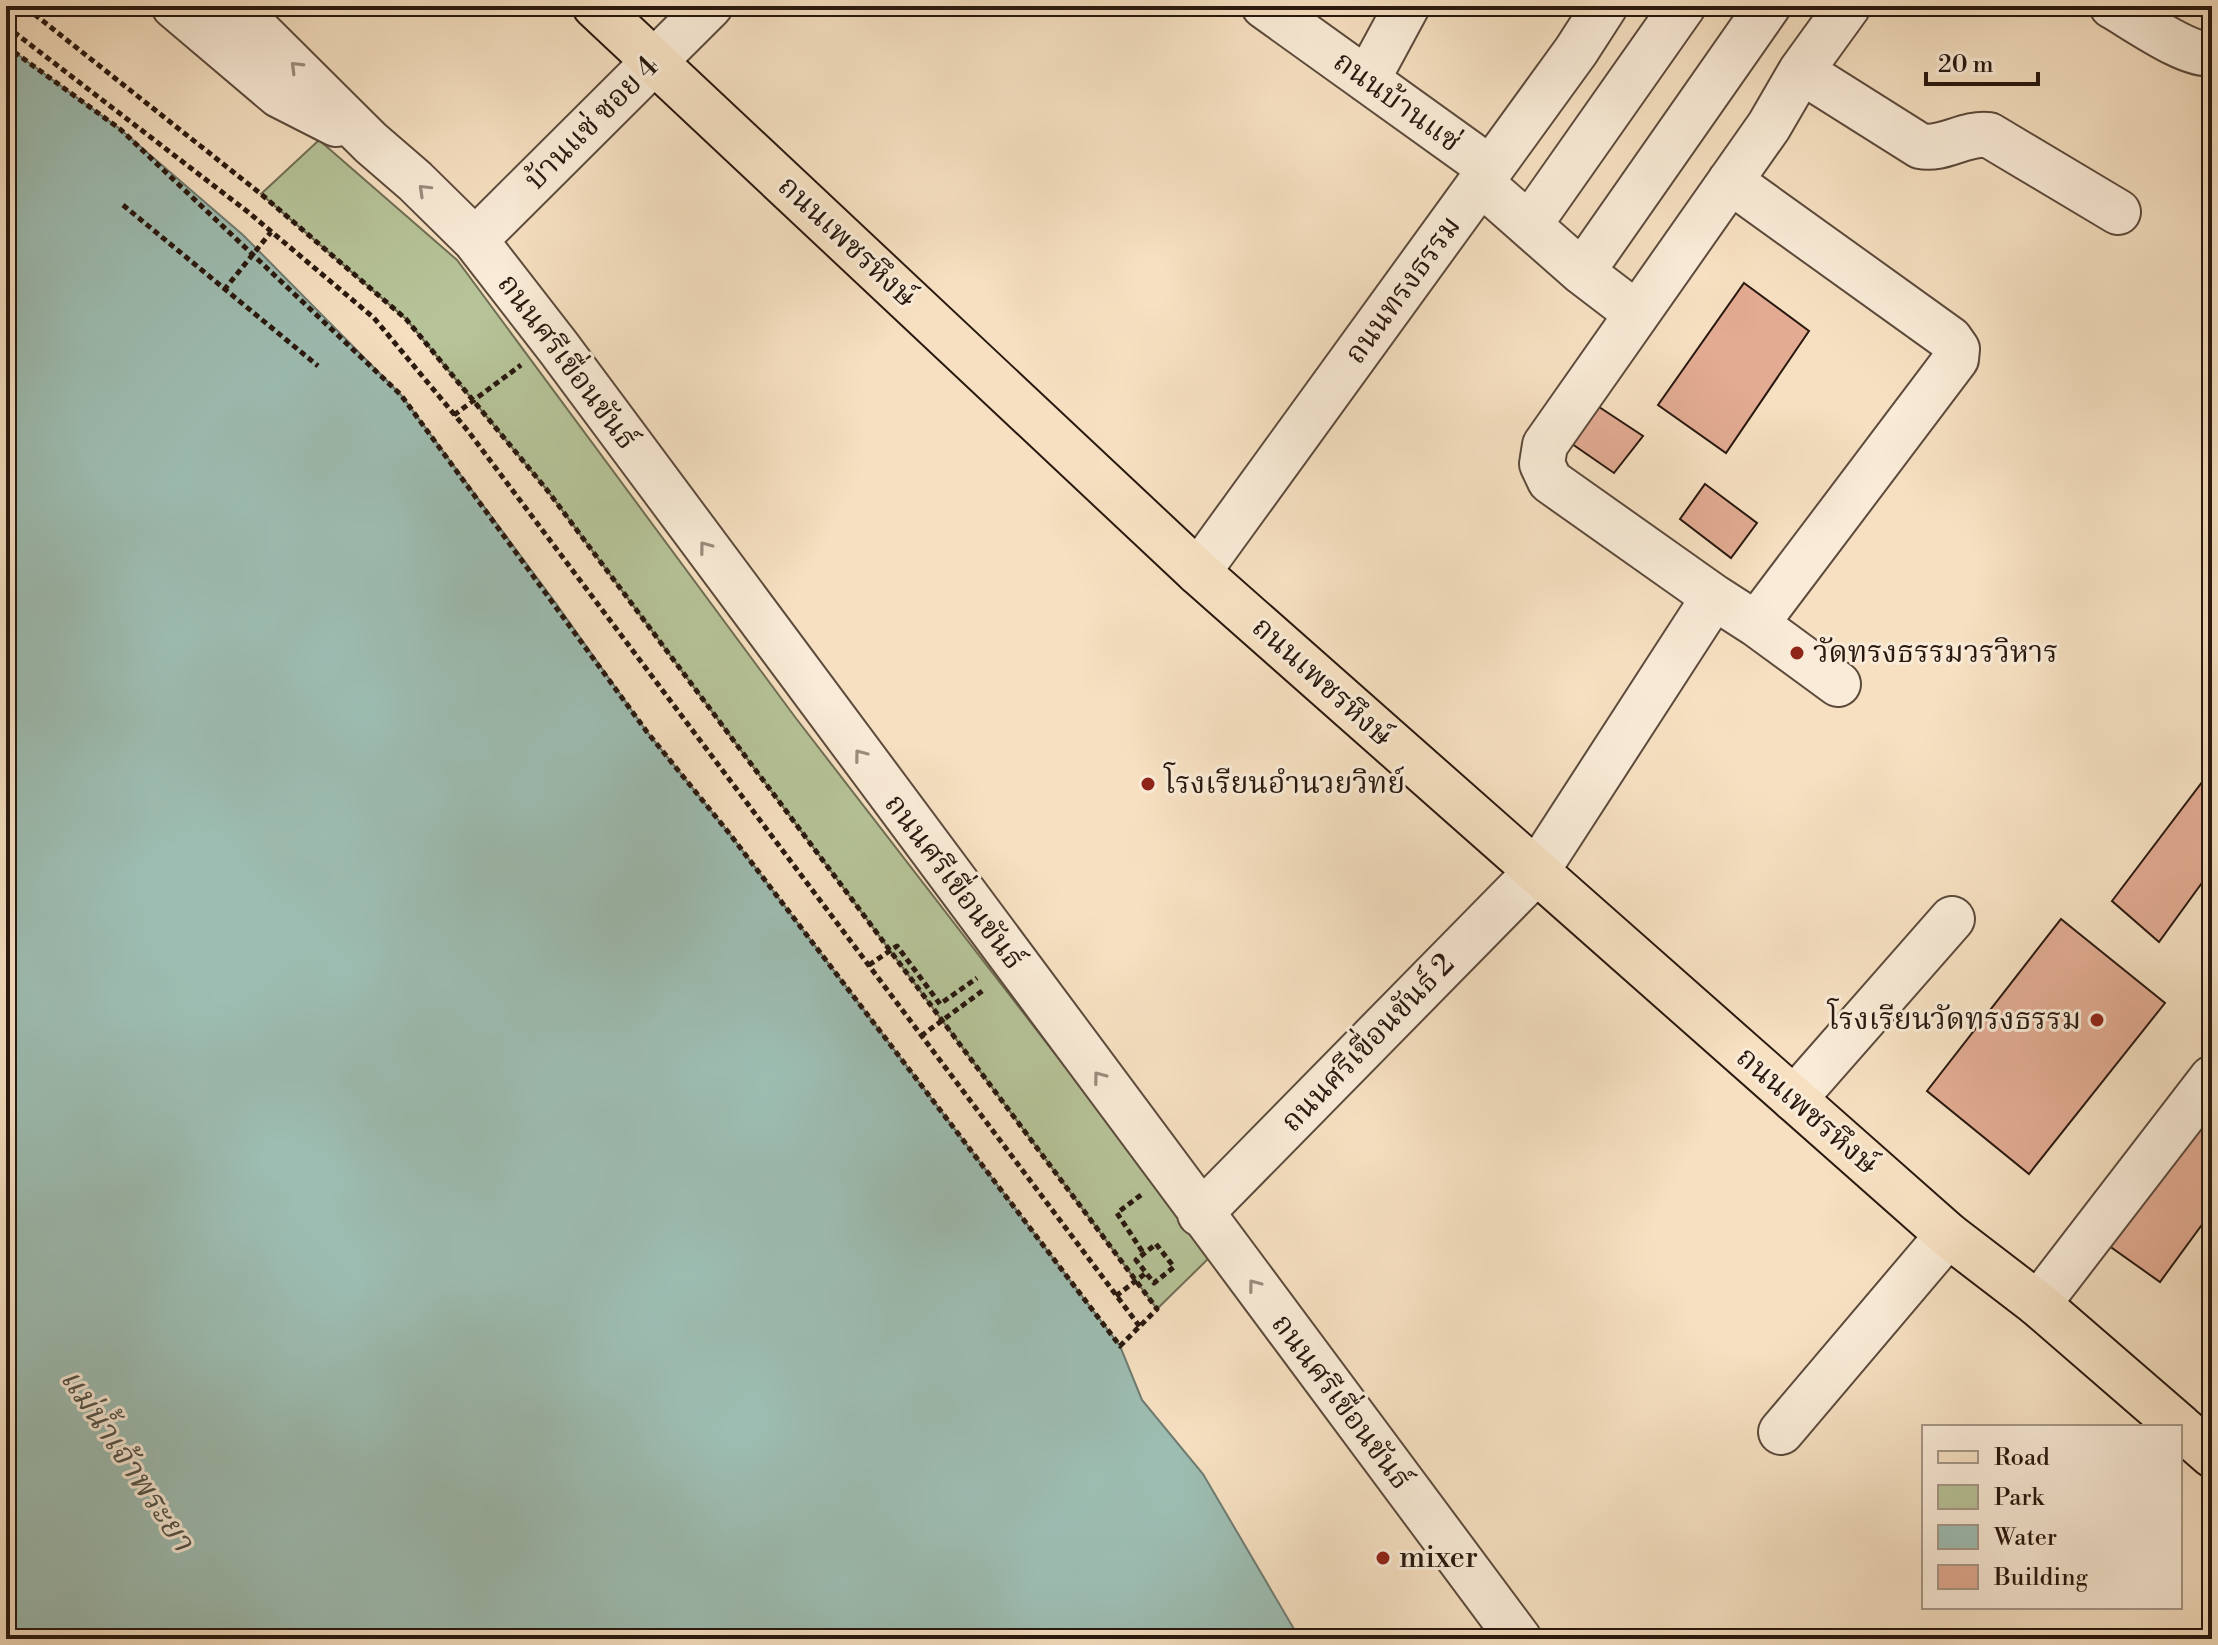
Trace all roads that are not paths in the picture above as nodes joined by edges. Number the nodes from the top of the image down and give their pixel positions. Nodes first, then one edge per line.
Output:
1 (174, 6) edge
2 (595, 6) edge
3 (710, 6) edge
4 (1264, 6) edge
5 (1407, 6) edge
6 (1605, 6) edge
7 (1683, 6) edge
8 (1768, 6) edge
9 (1848, 6) edge
10 (2112, 6) edge
11 (252, 12) edge
12 (2212, 53) edge
13 (654, 61) junction
14 (1801, 71) junction
15 (1367, 80) junction
16 (371, 143) junction
17 (1486, 176) junction
18 (1730, 181) junction
19 (2118, 212) dead end
20 (1529, 225) junction
21 (475, 240) junction
22 (1582, 272) junction
23 (1637, 314) junction
24 (1198, 572) junction
25 (1714, 597) junction
26 (1756, 624) junction
27 (1838, 684) dead end
28 (1536, 872) junction
29 (1952, 919) dead end
30 (2212, 1078) edge
31 (1794, 1099) junction
32 (1200, 1214) junction
33 (1948, 1235) junction
34 (2038, 1304) junction
35 (2178, 1425) edge
36 (2182, 1429) edge
37 (1781, 1432) dead end
38 (2212, 1455) edge
39 (1519, 1639) edge

1 - 16 street, ถนนศรีเขื่อนขันธ์
2 - 13 main road, ถนนเพชรหึงษ์
3 - 13 street, บ้านแซ่ ซอย 4
4 - 15 street, ถนนบ้านแซ่
5 - 15 street
6 - 17 street, ถนนทรงธรรม
7 - 20 street
8 - 22 street
9 - 14 street
10 - 12 street
16 -> 11 street, ถนนศรีเขื่อนขันธ์
13 - 21 street, บ้านแซ่ ซอย 4
13 - 24 main road, ถนนเพชรหึงษ์
14 - 18 street
14 - 19 street
15 - 17 street, ถนนบ้านแซ่
21 -> 16 street, ถนนศรีเขื่อนขันธ์
17 - 20 street, ถนนบ้านแซ่
17 - 24 street, ถนนทรงธรรม
18 - 23 street
18 - 26 street
20 - 22 street, ถนนบ้านแซ่
32 -> 21 street, ถนนศรีเขื่อนขันธ์
22 - 23 street, ถนนบ้านแซ่
23 - 25 street
24 - 28 main road, ถนนเพชรหึงษ์
25 - 26 street
25 - 28 street, ถนนศรีเขื่อนขันธ์ 2
26 - 27 street
28 - 31 main road, ถนนเพชรหึงษ์
28 - 32 street, ถนนศรีเขื่อนขันธ์ 2
29 - 31 street
30 - 34 street
31 - 33 main road, ถนนเพชรหึงษ์
39 -> 32 street, ถนนศรีเขื่อนขันธ์
33 - 34 main road, ถนนเพชรหึงษ์
33 - 37 street
34 - 35 main road, ถนนเพชรหึงษ์
36 - 38 main road, ถนนเพชรหึงษ์

